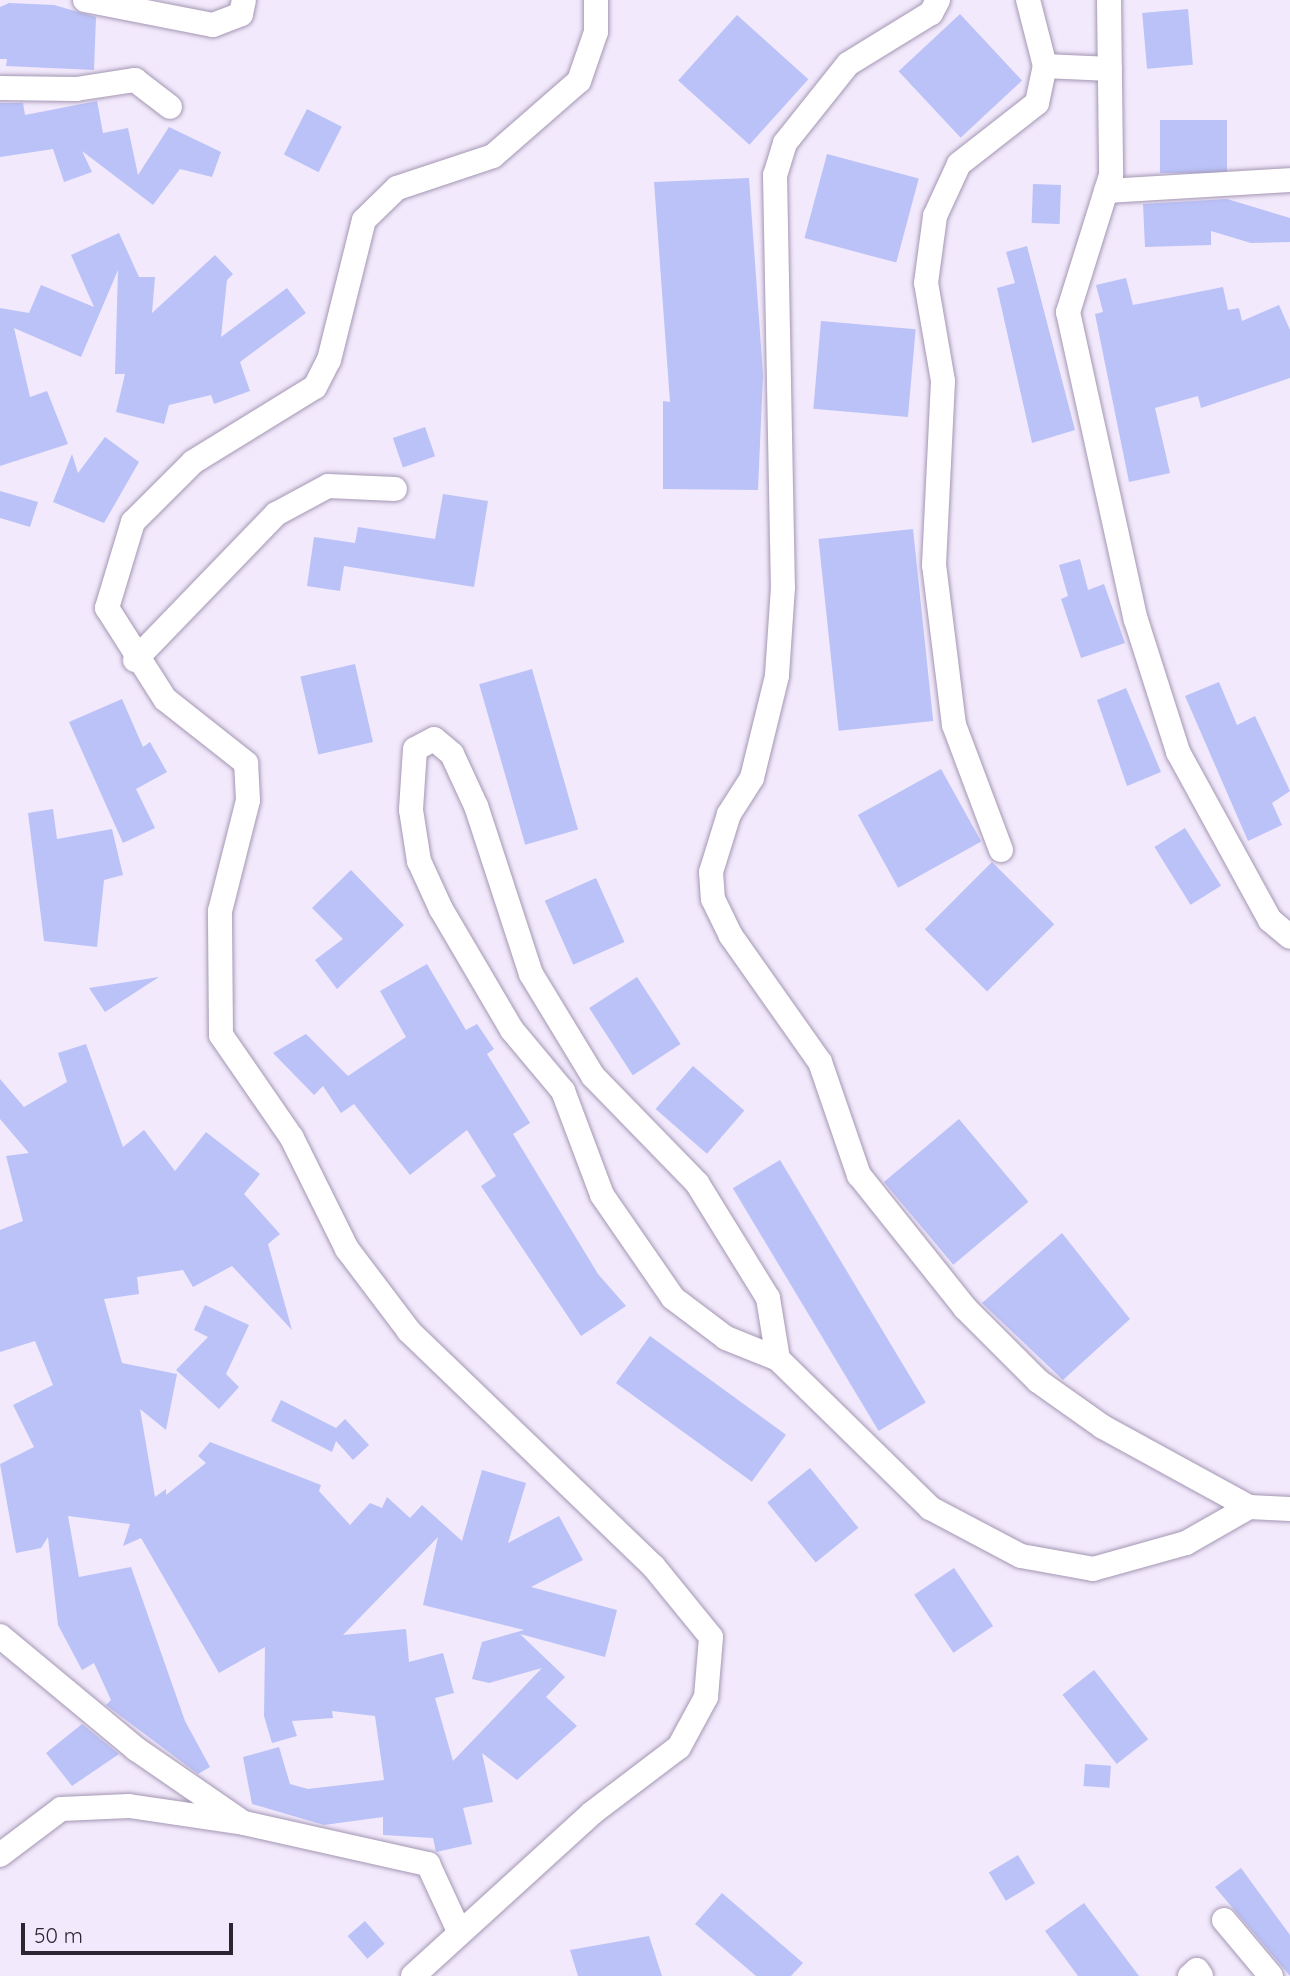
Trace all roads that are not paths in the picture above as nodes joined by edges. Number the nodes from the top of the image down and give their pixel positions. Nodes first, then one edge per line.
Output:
1 (85, 0) edge
2 (244, 0) edge
3 (596, 0) edge
4 (938, 0) edge
5 (1028, 0) edge
6 (1109, 0) edge
7 (1045, 66) junction
8 (1110, 69) junction
9 (0, 88) edge
10 (170, 107) dead end
11 (1290, 180) edge
12 (1106, 191) junction
13 (395, 489) dead end
14 (135, 660) junction
15 (1001, 849) dead end
16 (1290, 937) edge
17 (593, 1076) junction
18 (563, 1091) junction
19 (778, 1359) junction
20 (1249, 1507) junction
21 (1290, 1509) edge
22 (0, 1636) edge
23 (244, 1823) junction
24 (0, 1855) edge
25 (1224, 1920) dead end
26 (458, 1929) junction
27 (412, 1976) edge
28 (1190, 1976) edge
29 (1201, 1976) edge
30 (1271, 1976) edge

1 - 2 street
3 - 14 street
4 - 20 street
5 - 7 street
6 - 8 street
7 - 8 street
7 - 15 street
8 - 12 street
9 - 10 street
11 - 12 street
12 - 16 street
13 - 14 street
14 - 26 street
17 - 18 street
17 - 18 street
17 - 19 street
18 - 19 street
19 - 20 street
20 - 21 street
22 - 23 street
23 - 24 street
23 - 26 street
25 - 30 street
26 - 27 street
28 - 29 street

